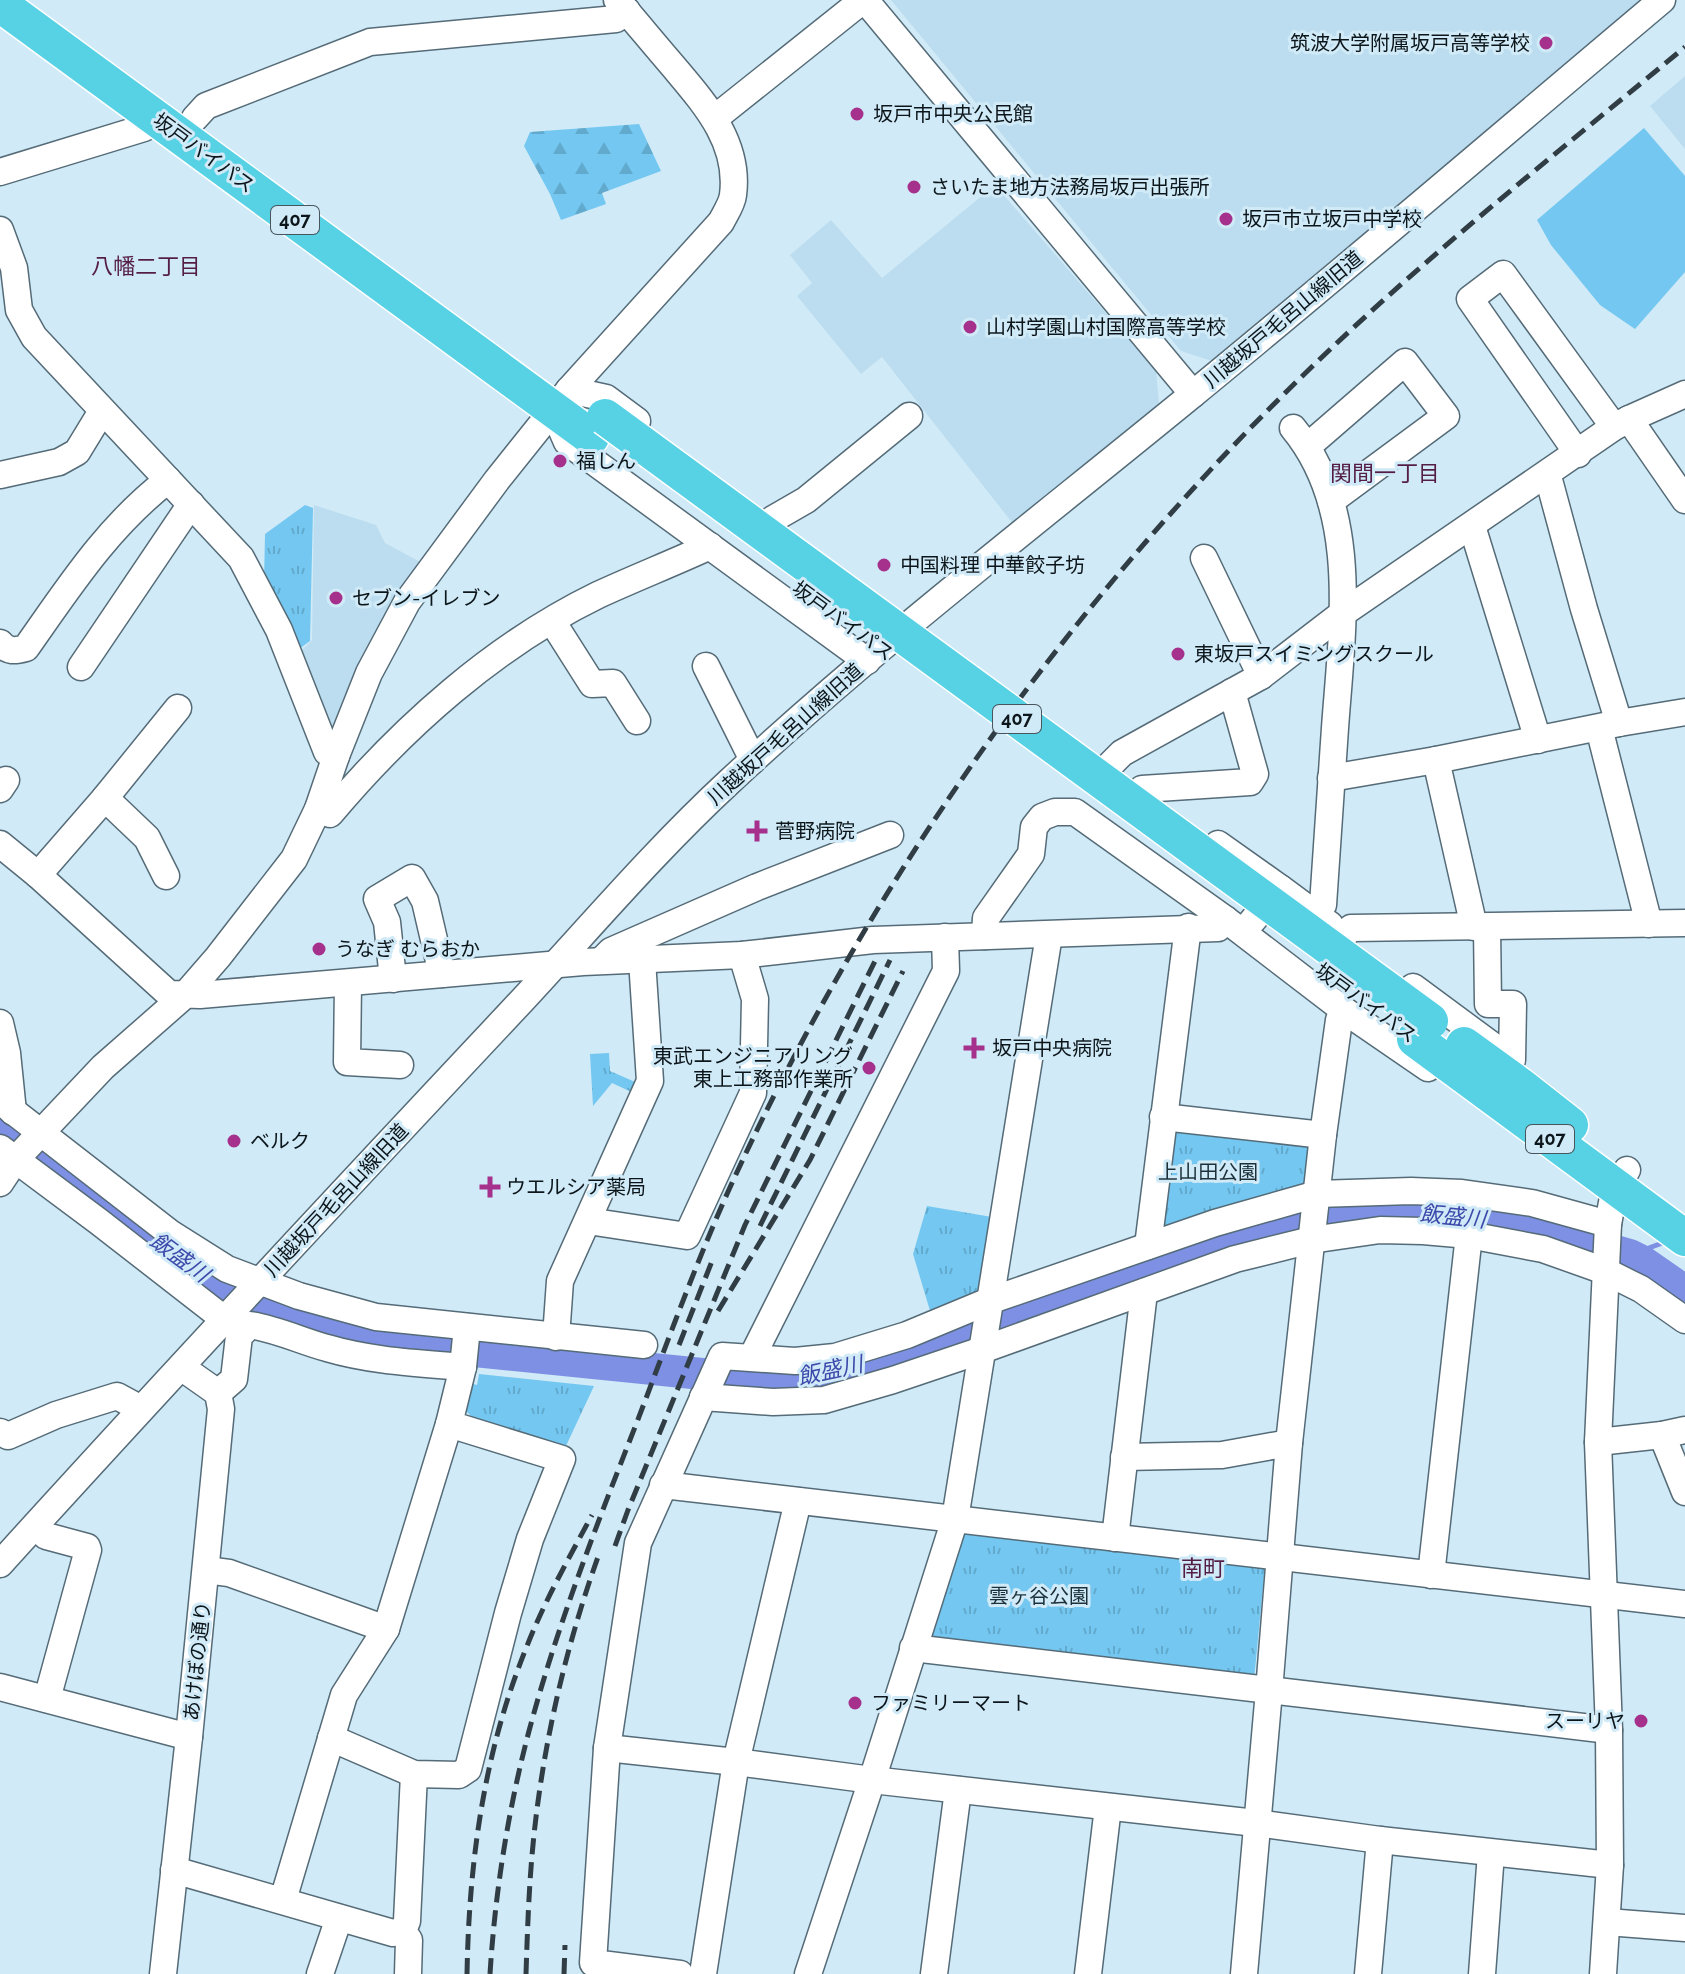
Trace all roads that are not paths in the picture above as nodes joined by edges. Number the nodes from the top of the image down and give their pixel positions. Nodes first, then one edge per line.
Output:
1 (33, 0) edge
2 (864, 0) edge
3 (1662, 0) edge
4 (0, 4) edge
5 (622, 6) edge
6 (153, 116) junction
7 (195, 118) junction
8 (715, 118) junction
9 (0, 172) edge
10 (2, 239) edge
11 (1193, 394) junction
12 (1683, 397) edge
13 (561, 400) junction
14 (102, 411) junction
15 (909, 416) dead end
16 (1622, 423) junction
17 (1578, 454) junction
18 (0, 475) edge
19 (1546, 475) junction
20 (168, 480) junction
21 (1685, 500) edge
22 (1331, 501) junction
23 (191, 504) junction
24 (773, 519) junction
25 (1472, 526) junction
26 (710, 546) junction
27 (1204, 558) dead end
28 (1343, 613) junction
29 (552, 621) junction
30 (913, 622) junction
31 (0, 643) edge
32 (867, 661) junction
33 (706, 666) dead end
34 (81, 667) dead end
35 (1261, 676) junction
36 (1232, 692) junction
37 (178, 708) dead end
38 (1685, 712) edge
39 (637, 721) dead end
40 (1609, 726) junction
41 (1538, 740) junction
42 (336, 756) junction
43 (753, 760) junction
44 (1436, 760) junction
45 (1110, 765) junction
46 (1331, 778) junction
47 (1142, 789) junction
48 (105, 798) junction
49 (318, 809) junction
50 (1075, 812) junction
51 (890, 835) dead end
52 (4, 854) edge
53 (38, 875) junction
54 (166, 876) dead end
55 (1280, 888) junction
56 (1316, 915) junction
57 (1685, 923) edge
58 (1649, 924) junction
59 (1234, 925) junction
60 (1188, 927) junction
61 (1480, 927) junction
62 (1049, 935) junction
63 (985, 936) junction
64 (1343, 936) junction
65 (945, 937) junction
66 (742, 955) junction
67 (642, 960) junction
68 (601, 961) junction
69 (556, 965) junction
70 (442, 974) junction
71 (393, 979) junction
72 (348, 983) junction
73 (185, 995) junction
74 (1345, 1011) junction
75 (0, 1023) edge
76 (400, 1065) dead end
77 (1513, 1084) junction
78 (7, 1106) edge
79 (1163, 1117) junction
80 (41, 1134) junction
81 (1323, 1135) junction
82 (11, 1156) edge
83 (1621, 1178) junction
84 (0, 1183) edge
85 (1316, 1198) junction
86 (1685, 1212) edge
87 (588, 1221) junction
88 (1608, 1228) junction
89 (1469, 1235) junction
90 (1312, 1236) junction
91 (1685, 1238) edge
92 (1148, 1246) junction
93 (1605, 1266) junction
94 (259, 1282) junction
95 (1144, 1292) junction
96 (989, 1306) junction
97 (228, 1315) junction
98 (1685, 1320) edge
99 (467, 1328) junction
100 (556, 1337) junction
101 (644, 1345) dead end
102 (983, 1346) junction
103 (752, 1357) junction
104 (181, 1367) junction
105 (463, 1367) junction
106 (705, 1392) junction
107 (218, 1393) junction
108 (141, 1409) junction
109 (449, 1424) junction
110 (0, 1432) edge
111 (1674, 1433) edge
112 (1598, 1442) junction
113 (1289, 1443) junction
114 (1124, 1457) junction
115 (663, 1485) junction
116 (1685, 1492) edge
117 (798, 1501) junction
118 (955, 1519) junction
119 (36, 1525) junction
120 (1115, 1538) junction
121 (1279, 1557) junction
122 (0, 1564) edge
123 (206, 1570) junction
124 (1431, 1575) junction
125 (1603, 1595) junction
126 (1685, 1604) edge
127 (386, 1629) junction
128 (913, 1648) junction
129 (0, 1687) edge
130 (1269, 1691) junction
131 (47, 1699) junction
132 (1609, 1730) junction
133 (189, 1737) junction
134 (331, 1738) junction
135 (607, 1748) junction
136 (736, 1762) junction
137 (414, 1774) junction
138 (872, 1780) junction
139 (958, 1790) junction
140 (1108, 1807) junction
141 (1256, 1823) junction
142 (1380, 1840) junction
143 (1491, 1853) junction
144 (1610, 1865) junction
145 (174, 1870) junction
146 (283, 1900) junction
147 (339, 1918) junction
148 (1607, 1922) junction
149 (1685, 1928) edge
150 (403, 1931) junction
151 (638, 1972) edge
152 (163, 1974) edge
153 (320, 1974) edge
154 (408, 1974) edge
155 (680, 1974) edge
156 (703, 1974) edge
157 (808, 1974) edge
158 (934, 1974) edge
159 (1088, 1974) edge
160 (1244, 1974) edge
161 (1368, 1974) edge
162 (1482, 1974) edge
163 (1603, 1974) edge

1 - 7 highway, 坂戸バイパス / 407
2 - 8 street
2 - 11 street
3 - 11 street, 川越坂戸毛呂山線旧道
4 - 6 highway, 坂戸バイパス / 407
5 - 7 street
5 - 8 street
6 - 9 street
6 - 13 highway, 坂戸バイパス / 407
7 - 13 highway, 坂戸バイパス / 407
8 - 13 street
10 - 14 street
11 - 30 street, 川越坂戸毛呂山線旧道
12 - 16 street
13 - 24 street
13 - 26 street
13 - 42 street
13 - 77 highway, 坂戸バイパス / 407
14 - 18 street
14 - 20 street
15 - 24 street
16 - 17 street
16 - 17 street
16 - 21 street
17 - 19 street
19 - 25 street
19 - 40 street
20 - 23 street
20 - 31 street
22 - 22 street
22 - 28 street
23 - 34 street
23 - 42 street
24 - 30 street
25 - 28 street
25 - 41 street
26 - 29 street
26 - 32 street
27 - 35 street
28 - 35 street
28 - 46 street
29 - 39 street
29 - 49 street
30 - 32 street, 川越坂戸毛呂山線旧道
32 - 43 street, 川越坂戸毛呂山線旧道
33 - 43 street
35 - 36 street
36 - 45 street
36 - 47 street
37 - 48 street
38 - 40 street
40 - 41 street
40 - 58 street
41 - 44 street
42 - 49 street
43 - 69 street, 川越坂戸毛呂山線旧道
44 - 46 street
44 - 61 street
45 - 47 street
45 - 50 street
46 - 56 street
47 - 55 street
48 - 53 street
48 - 54 street
49 - 73 street
50 - 59 street
50 - 63 street
51 - 68 street
52 - 53 street
53 - 73 street
55 - 56 street
55 - 59 street
56 - 64 street
57 - 58 street
58 - 61 street
59 - 60 street
59 - 74 street
60 - 62 street
60 - 79 street
61 - 64 street
61 - 77 street
62 - 63 street
62 - 96 street
63 - 65 street
64 - 77 street
65 - 66 street
65 - 103 street
66 - 67 street
66 - 87 street
67 - 68 street
67 - 87 street
68 - 69 street
69 - 70 street
69 - 94 street, 川越坂戸毛呂山線旧道
70 - 71 street
70 - 71 street
71 - 72 street
72 - 73 street
72 - 76 street
73 - 80 street
74 - 77 street
74 - 81 street
75 - 78 street
77 - 83 highway, 坂戸バイパス / 407
78 - 80 street
79 - 81 street
79 - 92 street
80 - 82 street
80 - 94 street
81 - 85 street
82 - 84 street
82 - 97 street
83 - 86 highway, 坂戸バイパス / 407
83 - 88 street
83 - 91 highway, 坂戸バイパス / 407
85 - 88 street
85 - 90 street
85 - 92 street
87 - 100 street
88 - 93 street
89 - 90 street
89 - 93 street
89 - 124 street
90 - 95 street
90 - 113 street
92 - 96 street
93 - 98 street
93 - 112 street
94 - 97 street, 川越坂戸毛呂山線旧道
94 - 99 street
95 - 102 street
95 - 114 street
96 - 102 street
96 - 103 street
97 - 104 street, 川越坂戸毛呂山線旧道
99 - 100 street
99 - 105 street
100 - 101 street
102 - 106 street
102 - 118 street
103 - 106 street
104 - 107 street
104 - 108 street, 川越坂戸毛呂山線旧道
105 - 107 street
105 - 109 street
106 - 115 street
107 - 123 street, あけぼの通り
108 - 110 street
108 - 119 street, 川越坂戸毛呂山線旧道
109 - 127 street
109 - 137 street
111 - 112 street
111 - 116 street
112 - 125 street
113 - 114 street
113 - 121 street
114 - 120 street
115 - 117 street
115 - 135 street
117 - 118 street
117 - 136 street
118 - 120 street
118 - 128 street
119 - 122 street, 川越坂戸毛呂山線旧道
119 - 131 street
120 - 121 street
121 - 124 street
121 - 130 street
123 - 127 street
123 - 133 street, あけぼの通り
124 - 125 street
125 - 126 street
125 - 132 street
127 - 134 street
128 - 130 street
128 - 138 street
129 - 131 street
130 - 132 street
130 - 141 street
131 - 133 street
132 - 144 street
133 - 145 street, あけぼの通り
134 - 137 street
134 - 146 street
135 - 136 street
135 - 151 street
136 - 138 street
136 - 156 street
137 - 150 street
138 - 139 street
138 - 157 street
139 - 140 street
139 - 158 street
140 - 141 street
140 - 159 street
141 - 142 street
141 - 160 street
142 - 143 street
142 - 161 street
143 - 144 street
143 - 162 street
144 - 148 street
145 - 146 street
145 - 152 street, あけぼの通り
146 - 147 street
147 - 150 street
147 - 153 street
148 - 149 street
148 - 163 street
150 - 154 street
151 - 155 street

